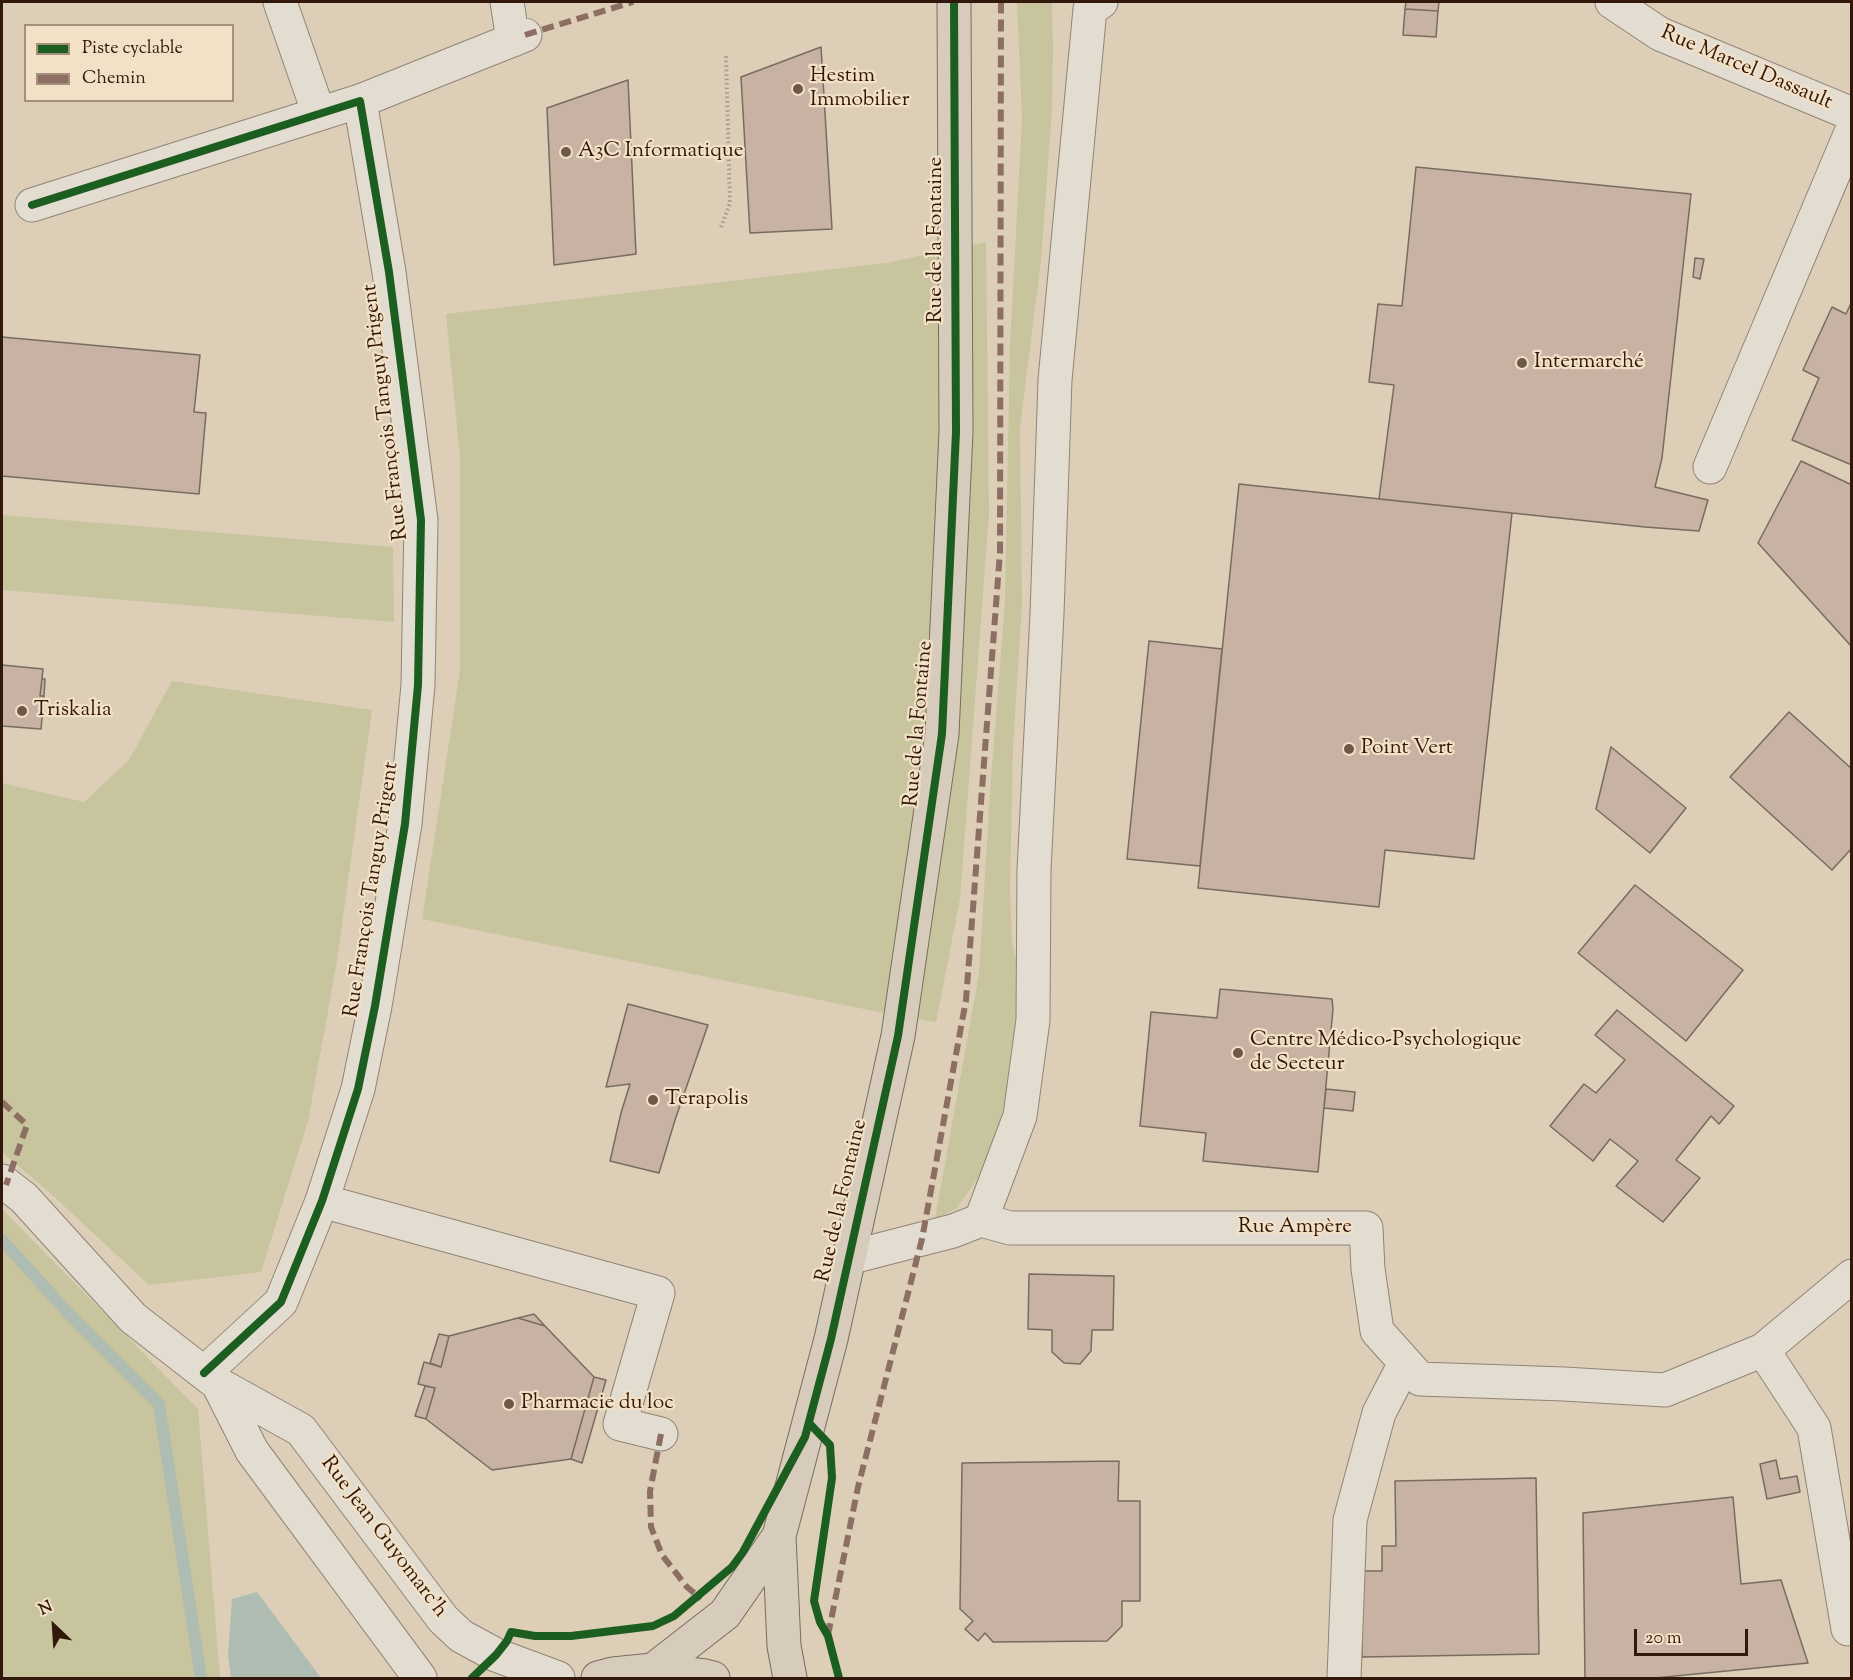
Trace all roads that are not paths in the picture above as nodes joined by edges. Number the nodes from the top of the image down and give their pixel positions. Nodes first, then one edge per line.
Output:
1 (280, 2) edge
2 (507, 2) edge
3 (954, 2) edge
4 (1612, 2) edge
5 (1093, 3) edge
6 (360, 101) junction
7 (319, 114) junction
8 (1851, 114) edge
9 (1851, 130) edge
10 (32, 205) dead end
11 (1710, 467) dead end
12 (2, 1181) edge
13 (322, 1201) junction
14 (967, 1225) junction
15 (848, 1258) junction
16 (1851, 1276) edge
17 (1763, 1350) junction
18 (1405, 1363) junction
19 (211, 1378) junction
20 (661, 1434) dead end
21 (778, 1536) junction
22 (1848, 1629) dead end
23 (653, 1670) junction
24 (420, 1678) edge
25 (558, 1678) edge
26 (598, 1678) edge
27 (713, 1678) edge
28 (790, 1678) edge
29 (1344, 1678) edge

1 - 7 street
2 - 6 street
3 - 15 main road, Rue de la Fontaine
4 - 8 street, Rue Marcel Dassault
5 - 14 street
6 - 7 street
6 - 13 street, Rue François Tanguy Prigent
7 - 10 street
9 - 11 street
12 - 19 street, Rue Jean Guyomarc'h
13 - 19 street, Rue François Tanguy Prigent
13 - 20 street
14 - 15 street, Rue Ampère
14 - 18 street, Rue Ampère
15 - 21 main road, Rue de la Fontaine
16 - 17 street, Rue Ampère
17 - 18 street, Rue Ampère
17 - 22 street
18 - 29 street
19 - 24 street, Rue Jean Guyomarc'h
19 - 25 street, Rue Jean Guyomarc'h
21 - 23 main road, Rue de la Fontaine
21 - 28 main road, Rue de la Fontaine
23 - 26 main road
23 - 27 main road

